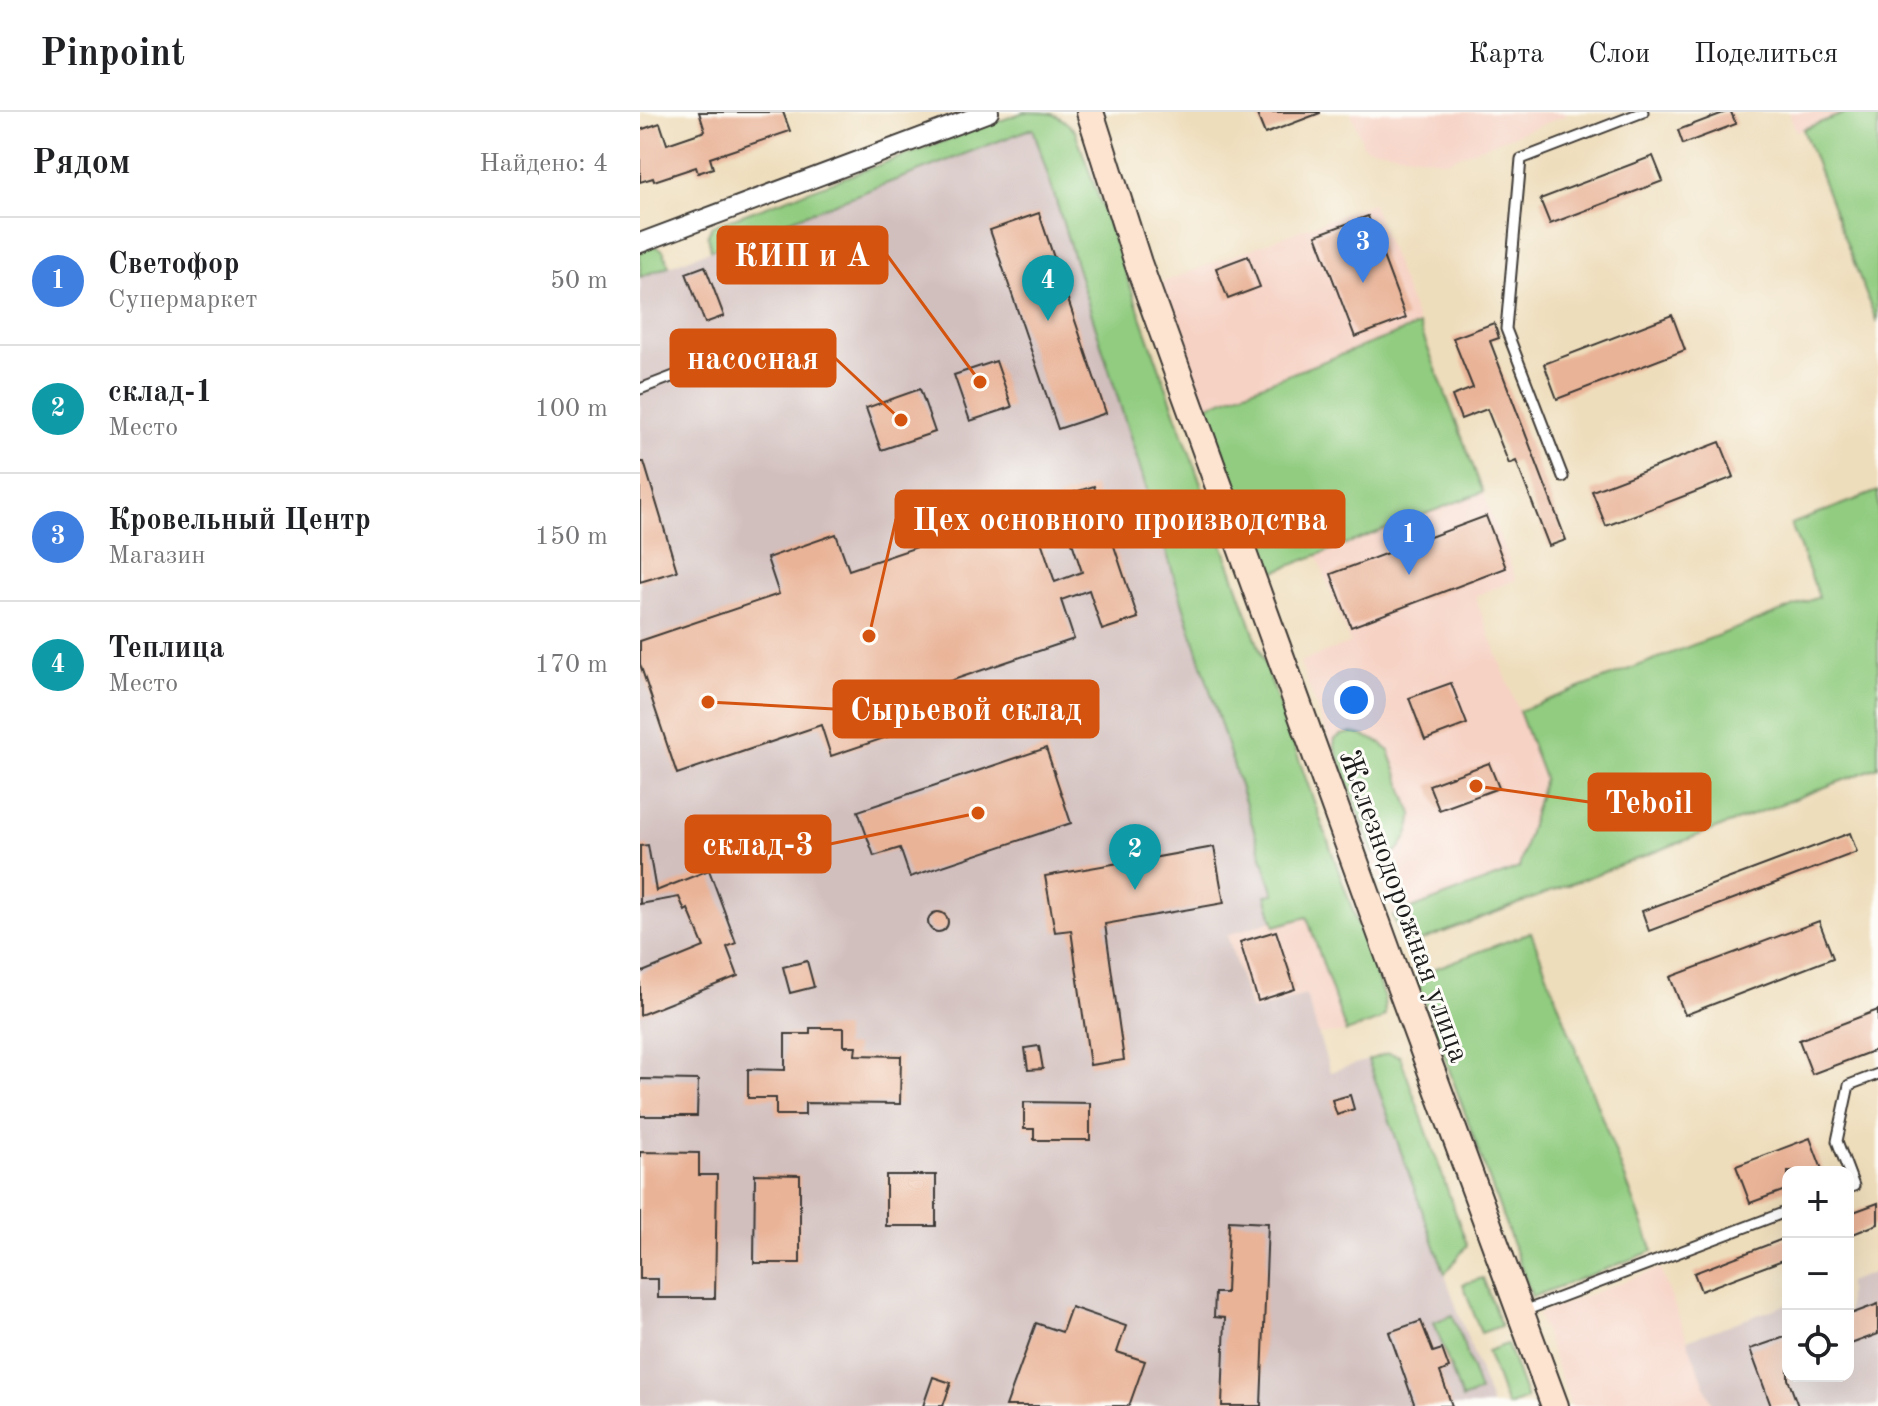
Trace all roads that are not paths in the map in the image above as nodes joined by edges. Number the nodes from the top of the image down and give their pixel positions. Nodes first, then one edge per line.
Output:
1 (989, 112) edge
2 (1090, 112) edge
3 (1643, 112) edge
4 (640, 243) edge
5 (726, 356) dead end
6 (640, 389) edge
7 (1563, 477) dead end
8 (1878, 1074) edge
9 (1845, 1166) edge
10 (1782, 1213) edge
11 (1521, 1312) junction
12 (1555, 1406) edge

1 - 4 street
2 - 11 main road, Железнодорожная улица
3 - 7 lane
5 - 6 lane
8 - 9 lane
10 - 11 lane
11 - 12 main road, Железнодорожная улица

